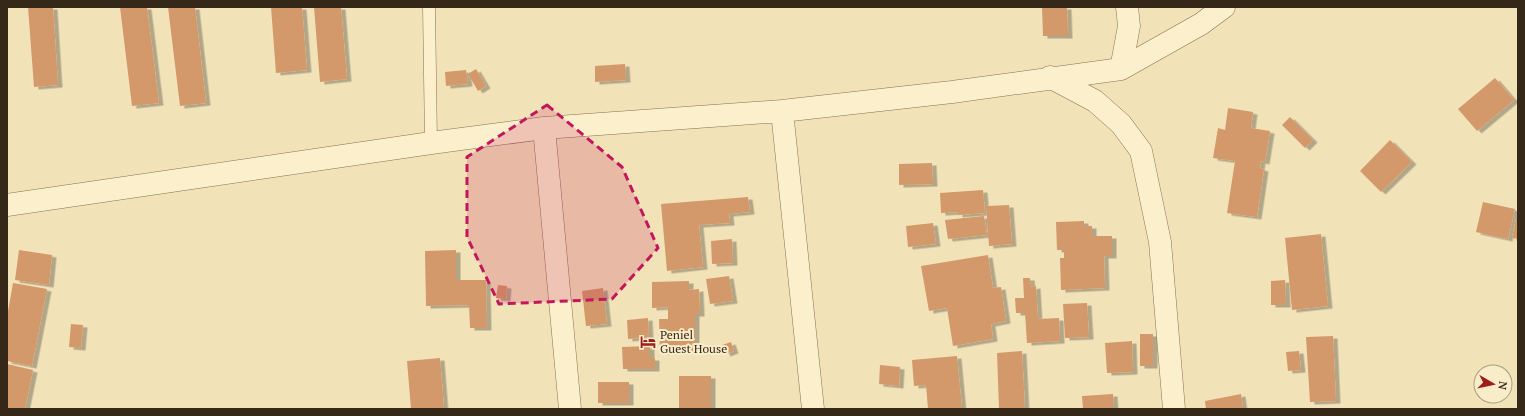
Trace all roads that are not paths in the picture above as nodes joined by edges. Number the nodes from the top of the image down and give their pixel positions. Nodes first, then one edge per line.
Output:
1 (429, 7) edge
2 (1127, 7) edge
3 (1224, 7) edge
4 (1121, 69) junction
5 (1050, 78) junction
6 (782, 111) junction
7 (544, 128) junction
8 (431, 143) junction
9 (7, 205) edge
10 (570, 409) edge
11 (813, 409) edge
12 (1174, 409) edge

1 - 8 lane
2 - 4 street
3 - 4 street
4 - 5 street
5 - 6 street
5 - 12 street
6 - 7 street
6 - 11 street
7 - 8 street
7 - 10 street
8 - 9 street

